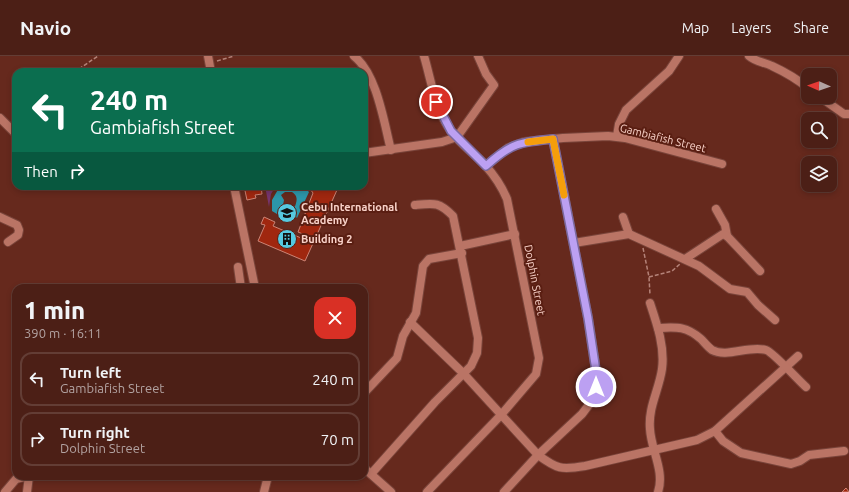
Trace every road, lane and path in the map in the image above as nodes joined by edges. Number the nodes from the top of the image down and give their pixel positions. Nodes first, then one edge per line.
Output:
1 (98, 56) edge
2 (234, 56) edge
3 (354, 56) edge
4 (424, 56) edge
5 (478, 56) edge
6 (679, 56) edge
7 (749, 56) edge
8 (208, 59) edge
9 (80, 68) edge
10 (365, 68) edge
11 (368, 74) edge
12 (801, 83) edge
13 (830, 104) edge
14 (849, 114) edge
15 (0, 118) edge
16 (12, 130) edge
17 (617, 136) junction
18 (457, 137) junction
19 (553, 139) junction
20 (391, 150) junction
21 (368, 153) edge
22 (722, 164) dead end
23 (486, 166) junction
24 (235, 190) edge
25 (415, 205) dead end
26 (716, 209) dead end
27 (0, 217) edge
28 (622, 217) dead end
29 (515, 234) junction
30 (629, 234) junction
31 (727, 236) junction
32 (641, 238) junction
33 (8, 242) dead end
34 (574, 243) junction
35 (461, 249) junction
36 (686, 259) junction
37 (238, 267) dead end
38 (760, 270) dead end
39 (649, 277) junction
40 (240, 284) edge
41 (254, 284) edge
42 (650, 303) joint
43 (775, 320) dead end
44 (410, 322) junction
45 (658, 328) junction
46 (798, 356) dead end
47 (786, 368) junction
48 (463, 373) junction
49 (806, 387) dead end
50 (368, 389) edge
51 (501, 415) junction
52 (715, 431) junction
53 (655, 450) junction
54 (844, 451) dead end
55 (538, 454) junction
56 (368, 471) edge
57 (371, 474) junction
58 (15, 480) edge
59 (28, 480) edge
60 (267, 480) edge
61 (5, 492) edge
62 (27, 492) edge
63 (264, 492) edge
64 (391, 492) edge
65 (427, 492) edge
66 (504, 492) edge
67 (658, 492) edge

1 - 9 path
2 - 8 path
3 - 10 street
4 - 18 street, Dolphin Street
5 - 18 street
6 - 17 street
7 - 12 street
11 - 20 street
13 - 14 street
15 - 16 street
17 - 19 street, Gambiafish Street
17 - 22 street, Gambiafish Street
18 - 20 street
18 - 23 street, Dolphin Street
19 - 23 street, Gambiafish Street
19 - 34 street
20 - 21 street
23 - 29 street, Dolphin Street
24 - 41 street
25 - 35 street
26 - 31 street
27 - 33 street
28 - 30 street
29 - 35 street
29 - 51 street, Dolphin Street
30 - 32 street
30 - 34 street
31 - 36 street
31 - 38 street
32 - 36 street
32 - 39 path
34 - 55 street
35 - 44 street
35 - 48 street
36 - 39 path
36 - 43 street
37 - 40 street
39 - 42 path
42 - 45 street
44 - 48 street
44 - 50 street
45 - 47 street
45 - 53 street
46 - 47 street
47 - 49 street
47 - 52 street
48 - 51 street
48 - 57 street
51 - 55 street
51 - 65 street, Dolphin Street
52 - 53 street
52 - 54 street
53 - 55 street
53 - 67 street
55 - 66 street
56 - 57 street
57 - 64 street
58 - 61 street
59 - 62 street
60 - 63 street

